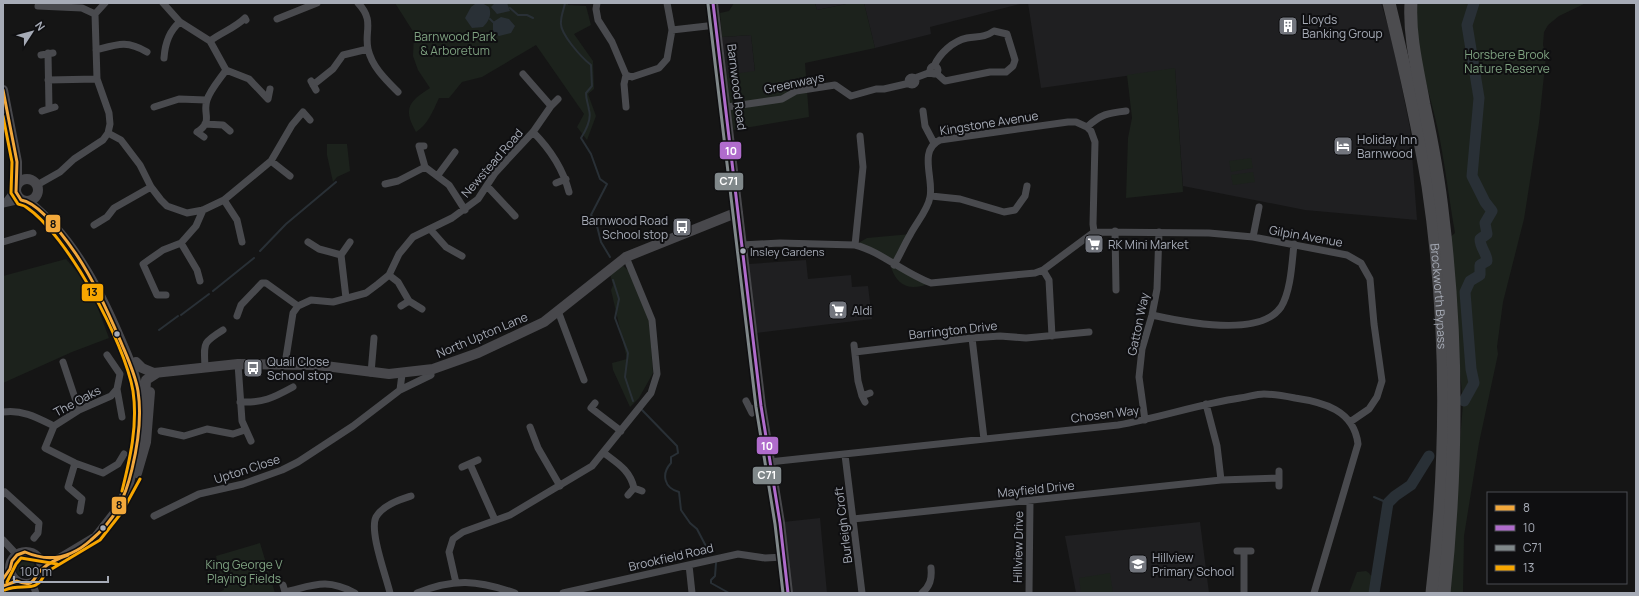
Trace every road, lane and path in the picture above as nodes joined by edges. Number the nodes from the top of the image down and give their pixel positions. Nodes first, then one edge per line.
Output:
1 (105, 3) edge
2 (163, 3) edge
3 (317, 3) edge
4 (358, 3) edge
5 (597, 3) edge
6 (667, 3) edge
7 (713, 3) edge
8 (1390, 3) edge
9 (1411, 3) edge
10 (38, 8) edge
11 (95, 14) junction
12 (277, 19) dead end
13 (246, 20) dead end
14 (180, 22) junction
15 (716, 26) junction
16 (672, 30) junction
17 (210, 41) junction
18 (368, 49) junction
19 (96, 50) junction
20 (147, 52) dead end
21 (47, 53) dead end
22 (164, 58) dead end
23 (226, 70) junction
24 (934, 70) junction
25 (523, 74) dead end
26 (626, 75) junction
27 (97, 79) junction
28 (48, 80) junction
29 (313, 85) dead end
30 (270, 89) dead end
31 (3, 90) edge
32 (398, 92) dead end
33 (558, 99) dead end
34 (206, 100) junction
35 (551, 106) junction
36 (154, 107) dead end
37 (626, 107) dead end
38 (727, 107) junction
39 (49, 109) dead end
40 (923, 111) dead end
41 (1126, 111) dead end
42 (310, 120) dead end
43 (205, 124) junction
44 (1087, 127) junction
45 (230, 131) dead end
46 (533, 132) junction
47 (108, 133) junction
48 (860, 136) dead end
49 (204, 137) dead end
50 (420, 137) dead end
51 (934, 143) junction
52 (455, 152) dead end
53 (271, 161) junction
54 (17, 162) junction
55 (425, 167) junction
56 (438, 175) junction
57 (290, 176) dead end
58 (566, 179) junction
59 (556, 183) dead end
60 (385, 184) dead end
61 (17, 186) junction
62 (34, 186) junction
63 (487, 186) junction
64 (1027, 186) dead end
65 (151, 187) junction
66 (569, 192) dead end
67 (931, 196) junction
68 (24, 200) junction
69 (224, 200) junction
70 (4, 204) edge
71 (1258, 207) dead end
72 (204, 210) junction
73 (465, 210) junction
74 (738, 212) junction
75 (511, 214) dead end
76 (47, 218) junction
77 (94, 225) dead end
78 (430, 229) junction
79 (1094, 232) junction
80 (1115, 232) junction
81 (1159, 232) junction
82 (33, 233) dead end
83 (1253, 237) junction
84 (4, 239) edge
85 (242, 242) dead end
86 (308, 242) dead end
87 (350, 242) dead end
88 (181, 243) junction
89 (1294, 244) junction
90 (742, 245) junction
91 (854, 245) junction
92 (341, 254) junction
93 (462, 256) dead end
94 (626, 257) junction
95 (136, 258) dead end
96 (143, 264) junction
97 (894, 265) junction
98 (1043, 270) junction
99 (389, 274) junction
100 (200, 281) dead end
101 (1116, 290) dead end
102 (166, 295) dead end
103 (346, 298) junction
104 (409, 301) junction
105 (298, 306) junction
106 (401, 306) dead end
107 (422, 309) dead end
108 (558, 311) junction
109 (1152, 315) junction
110 (237, 316) dead end
111 (223, 330) dead end
112 (1089, 332) dead end
113 (1052, 336) junction
114 (374, 338) dead end
115 (972, 338) junction
116 (107, 355) dead end
117 (63, 362) dead end
118 (134, 363) junction
119 (238, 364) junction
120 (285, 364) junction
121 (205, 367) junction
122 (371, 373) junction
123 (402, 374) junction
124 (158, 375) junction
125 (430, 375) dead end
126 (146, 380) junction
127 (584, 380) dead end
128 (293, 388) dead end
129 (117, 389) junction
130 (400, 390) junction
131 (150, 392) junction
132 (866, 397) dead end
133 (240, 402) junction
134 (746, 402) dead end
135 (1206, 404) junction
136 (761, 406) junction
137 (591, 408) dead end
138 (79, 410) junction
139 (3, 412) edge
140 (122, 417) dead end
141 (1146, 420) junction
142 (1350, 422) junction
143 (54, 426) junction
144 (530, 427) dead end
145 (245, 430) junction
146 (621, 430) junction
147 (161, 431) dead end
148 (984, 439) junction
149 (251, 441) dead end
150 (604, 453) junction
151 (124, 454) dead end
152 (845, 455) junction
153 (478, 460) dead end
154 (769, 462) junction
155 (75, 463) junction
156 (470, 464) junction
157 (462, 467) dead end
158 (1221, 480) junction
159 (560, 486) junction
160 (1278, 486) dead end
161 (634, 488) junction
162 (4, 491) edge
163 (642, 491) dead end
164 (127, 492) junction
165 (628, 495) dead end
166 (411, 497) dead end
167 (1030, 501) junction
168 (80, 511) dead end
169 (154, 516) dead end
170 (853, 519) junction
171 (495, 520) junction
172 (34, 538) dead end
173 (3, 540) edge
174 (1244, 551) dead end
175 (17, 555) junction
176 (36, 556) junction
177 (784, 557) junction
178 (58, 559) junction
179 (690, 565) junction
180 (931, 568) dead end
181 (10, 569) junction
182 (41, 570) junction
183 (3, 579) edge
184 (17, 581) junction
185 (32, 582) junction
186 (456, 583) junction
187 (283, 585) dead end
188 (3, 586) edge
189 (36, 593) edge
190 (355, 593) edge
191 (390, 593) edge
192 (417, 593) edge
193 (515, 593) edge
194 (563, 593) edge
195 (692, 593) edge
196 (788, 593) edge
197 (862, 593) edge
198 (922, 593) edge
199 (1029, 593) edge
200 (1244, 593) edge
201 (1314, 593) edge
202 (1432, 593) edge
203 (1444, 593) edge

1 - 11 street
2 - 14 street
3 - 12 street
4 - 18 street
5 - 26 street
6 - 16 street
7 - 15 street, Barnwood Road
8 - 202 highway, Brockworth Bypass
9 - 203 highway, Brockworth Bypass
10 - 11 street
11 - 19 street
13 - 17 street
14 - 17 street
14 - 22 street
15 - 16 street
15 - 38 street, Barnwood Road
16 - 26 street
17 - 23 street
18 - 29 street
18 - 32 street
19 - 20 street
19 - 27 street
21 - 28 street
23 - 30 street
23 - 34 street
24 - 24 street
24 - 38 street, Greenways
25 - 35 street
26 - 37 street
27 - 28 street
27 - 47 street
28 - 39 street
31 - 54 street
33 - 35 street, Newstead Road
34 - 36 street
34 - 43 street
35 - 46 street, Newstead Road
38 - 74 street, Barnwood Road
40 - 51 street
41 - 44 street
42 - 53 street
43 - 45 street
43 - 49 street
44 - 51 street, Kingstone Avenue
44 - 79 street
46 - 58 street
46 - 63 street, Newstead Road
47 - 62 street
47 - 65 street
48 - 91 street
50 - 55 street
51 - 67 street, Kingstone Avenue
52 - 56 street
53 - 57 street
53 - 69 street
54 - 61 street
54 - 62 street
55 - 56 street
55 - 60 street
56 - 73 street
58 - 59 street
58 - 66 street
61 - 62 street
61 - 68 street
61 - 70 street
62 - 68 street
62 - 76 street
63 - 73 street, Newstead Road
63 - 75 street
64 - 67 street
65 - 72 street
65 - 77 street
67 - 97 street
68 - 70 street
68 - 76 street
69 - 72 street
69 - 85 street
71 - 83 street
72 - 88 street
73 - 78 street, Newstead Road
74 - 90 street, Barnwood Road
74 - 94 street, North Upton Lane
76 - 118 street
78 - 93 street
78 - 99 street, Newstead Road
79 - 80 street, Gilpin Avenue
79 - 98 street
80 - 81 street, Gilpin Avenue
80 - 101 street
81 - 83 street, Gilpin Avenue
81 - 109 street, Gatton Way
82 - 84 street
83 - 89 street, Gilpin Avenue
86 - 92 street
87 - 92 street
88 - 96 street
88 - 100 street
89 - 109 street
89 - 142 street, Gilpin Avenue
90 - 91 street
90 - 136 street, Barnwood Road
91 - 97 street
92 - 103 street
94 - 108 street, North Upton Lane
94 - 146 street
95 - 96 street
96 - 102 street
97 - 98 street
98 - 113 street
99 - 103 street, Newstead Road
99 - 104 street
103 - 105 street, Newstead Road
104 - 106 street
104 - 107 street
105 - 110 street
105 - 120 street
108 - 123 street, North Upton Lane
108 - 127 street
109 - 141 street, Gatton Way
111 - 121 street
112 - 113 street, Barrington Drive
113 - 115 street, Barrington Drive
114 - 122 street
115 - 132 street, Barrington Drive
115 - 148 street
116 - 129 street, The Oaks
117 - 138 street
118 - 124 street
118 - 126 street
118 - 164 street
119 - 120 street, North Upton Lane
119 - 121 street, North Upton Lane
119 - 133 street
120 - 122 street, North Upton Lane
121 - 124 street, North Upton Lane
122 - 123 street, North Upton Lane
123 - 130 street
124 - 126 street
124 - 131 street
125 - 130 street, Upton Close
126 - 131 street
126 - 164 street
128 - 133 street
129 - 138 street, The Oaks
129 - 140 street
130 - 169 street, Upton Close
131 - 164 street
133 - 145 street
134 - 136 street
135 - 141 street, Chosen Way
135 - 142 street, Chosen Way
135 - 158 street
136 - 154 street, Barnwood Road
137 - 146 street
138 - 143 street, The Oaks
139 - 143 street, The Oaks
141 - 148 street, Chosen Way
142 - 201 street, Chosen Way
143 - 155 street, The Oaks
144 - 159 street
145 - 147 street
145 - 149 street
146 - 150 street
148 - 152 street, Chosen Way
150 - 159 street
150 - 161 street
151 - 155 street, The Oaks
152 - 154 street, Chosen Way
152 - 170 street, Burleigh Croft
153 - 156 street
154 - 177 street, Barnwood Road
155 - 168 street
156 - 157 street
156 - 171 street
158 - 160 street, Mayfield Drive
158 - 167 street, Mayfield Drive
159 - 171 street
161 - 163 street
161 - 165 street
162 - 172 street
164 - 178 street
166 - 191 street
167 - 170 street, Mayfield Drive
167 - 199 street, Hillview Drive
170 - 197 street, Burleigh Croft
171 - 186 street
173 - 175 street
174 - 200 street
175 - 176 street
175 - 181 street
176 - 178 street
176 - 182 street
177 - 179 street, Brookfield Road
177 - 196 street, Barnwood Road
178 - 182 street
179 - 194 street, Brookfield Road
179 - 195 street
180 - 198 street
181 - 183 street
181 - 184 street
182 - 185 street
184 - 185 street
184 - 188 street
185 - 189 street
186 - 192 street
186 - 193 street
187 - 190 street

